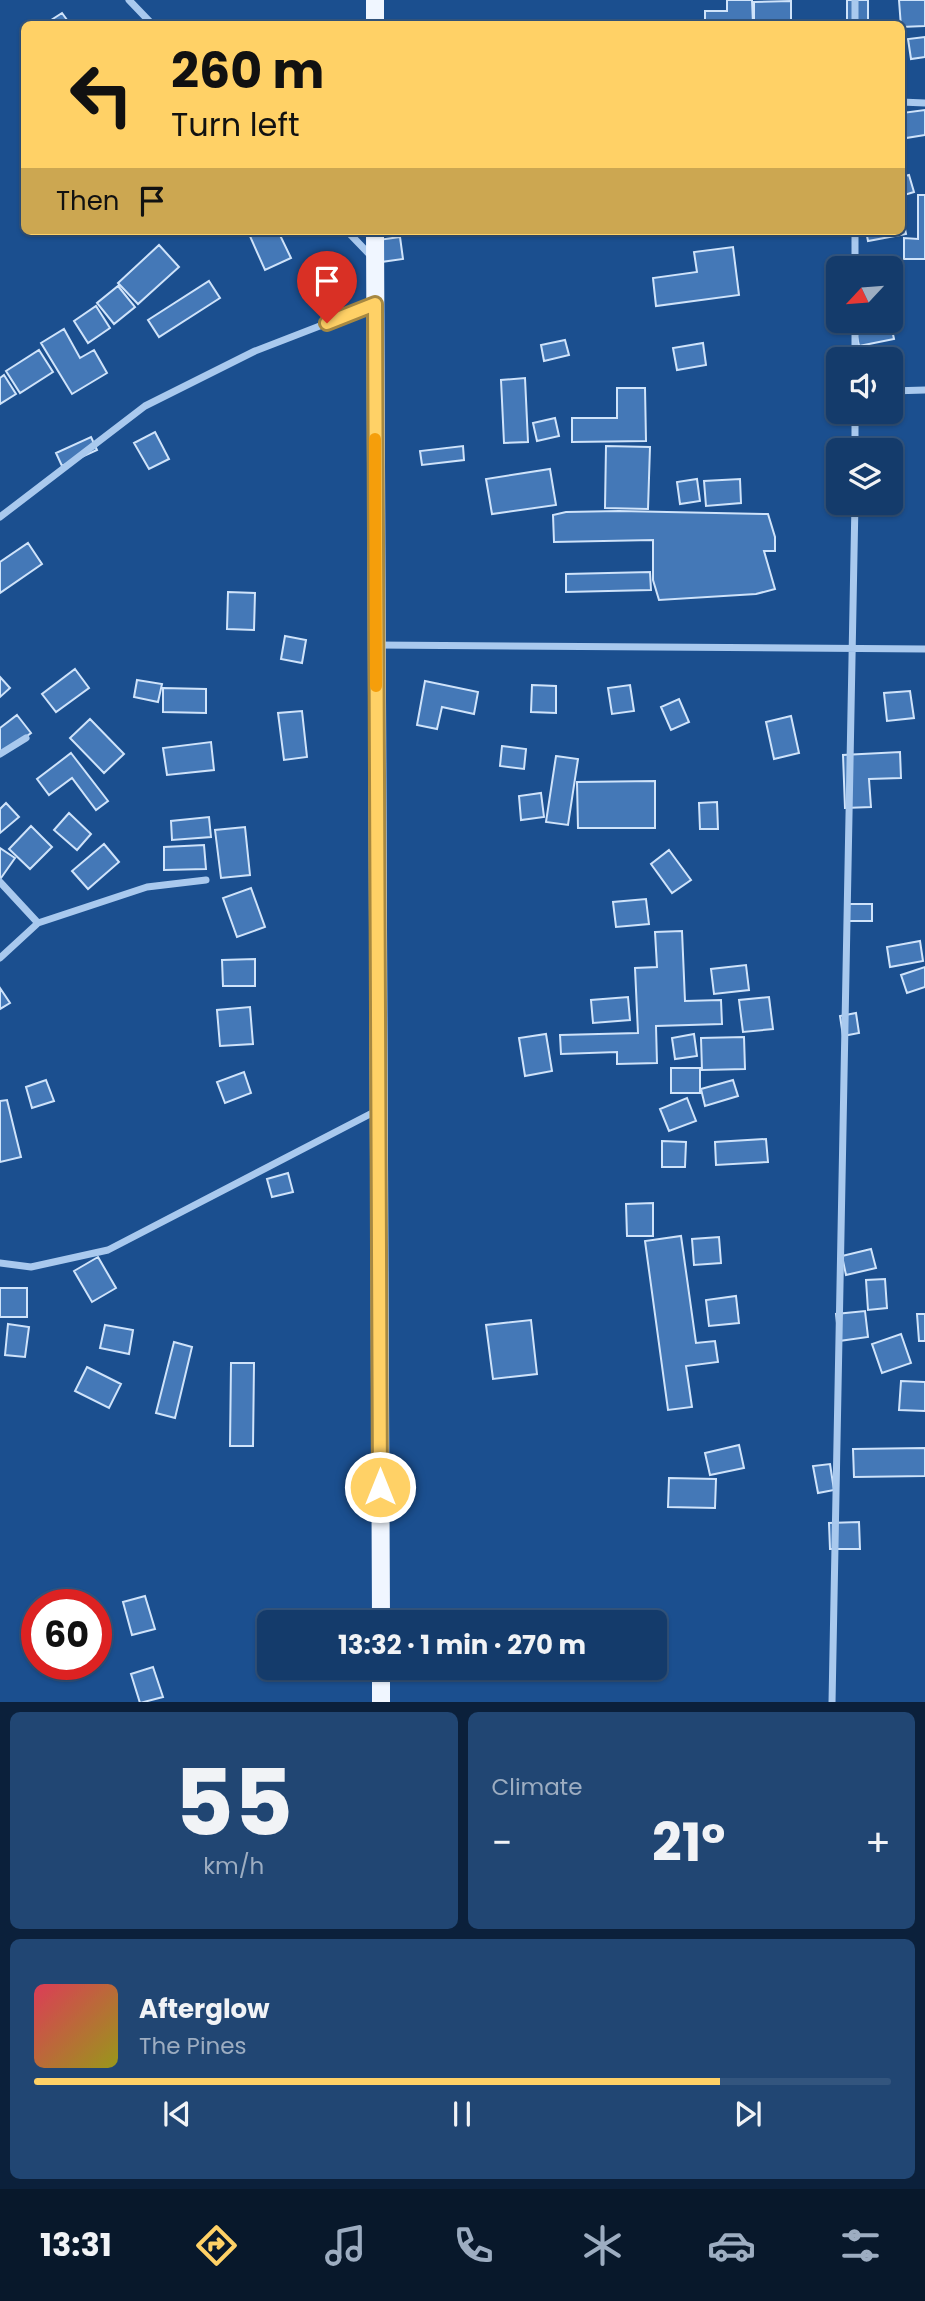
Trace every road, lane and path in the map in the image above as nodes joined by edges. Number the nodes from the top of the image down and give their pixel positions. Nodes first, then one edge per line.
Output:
1 (129, 0) edge
2 (375, 0) edge
3 (855, 0) edge
4 (149, 21) edge
5 (375, 21) edge
6 (855, 21) edge
7 (905, 103) edge
8 (925, 103) edge
9 (351, 235) edge
10 (375, 235) edge
11 (855, 235) edge
12 (855, 256) edge
13 (375, 260) junction
14 (375, 304) junction
15 (925, 390) edge
16 (903, 391) edge
17 (855, 515) edge
18 (0, 517) edge
19 (375, 645) junction
20 (854, 647) junction
21 (925, 649) edge
22 (26, 738) dead end
23 (0, 754) edge
24 (206, 880) dead end
25 (0, 882) edge
26 (38, 923) junction
27 (0, 958) edge
28 (378, 1110) junction
29 (0, 1263) edge
30 (381, 1610) edge
31 (381, 1680) edge
32 (381, 1702) edge
33 (832, 1702) edge

1 - 4 street
2 - 5 main road
3 - 6 street
7 - 8 street
9 - 13 street
10 - 13 main road
11 - 12 street
13 - 14 main road
14 - 18 street
14 - 19 main road
15 - 16 street
17 - 20 street
19 - 20 street
19 - 28 main road
20 - 21 street
20 - 33 street
22 - 23 street
24 - 26 street
25 - 26 street
26 - 27 street
28 - 29 street
28 - 30 main road
31 - 32 main road

